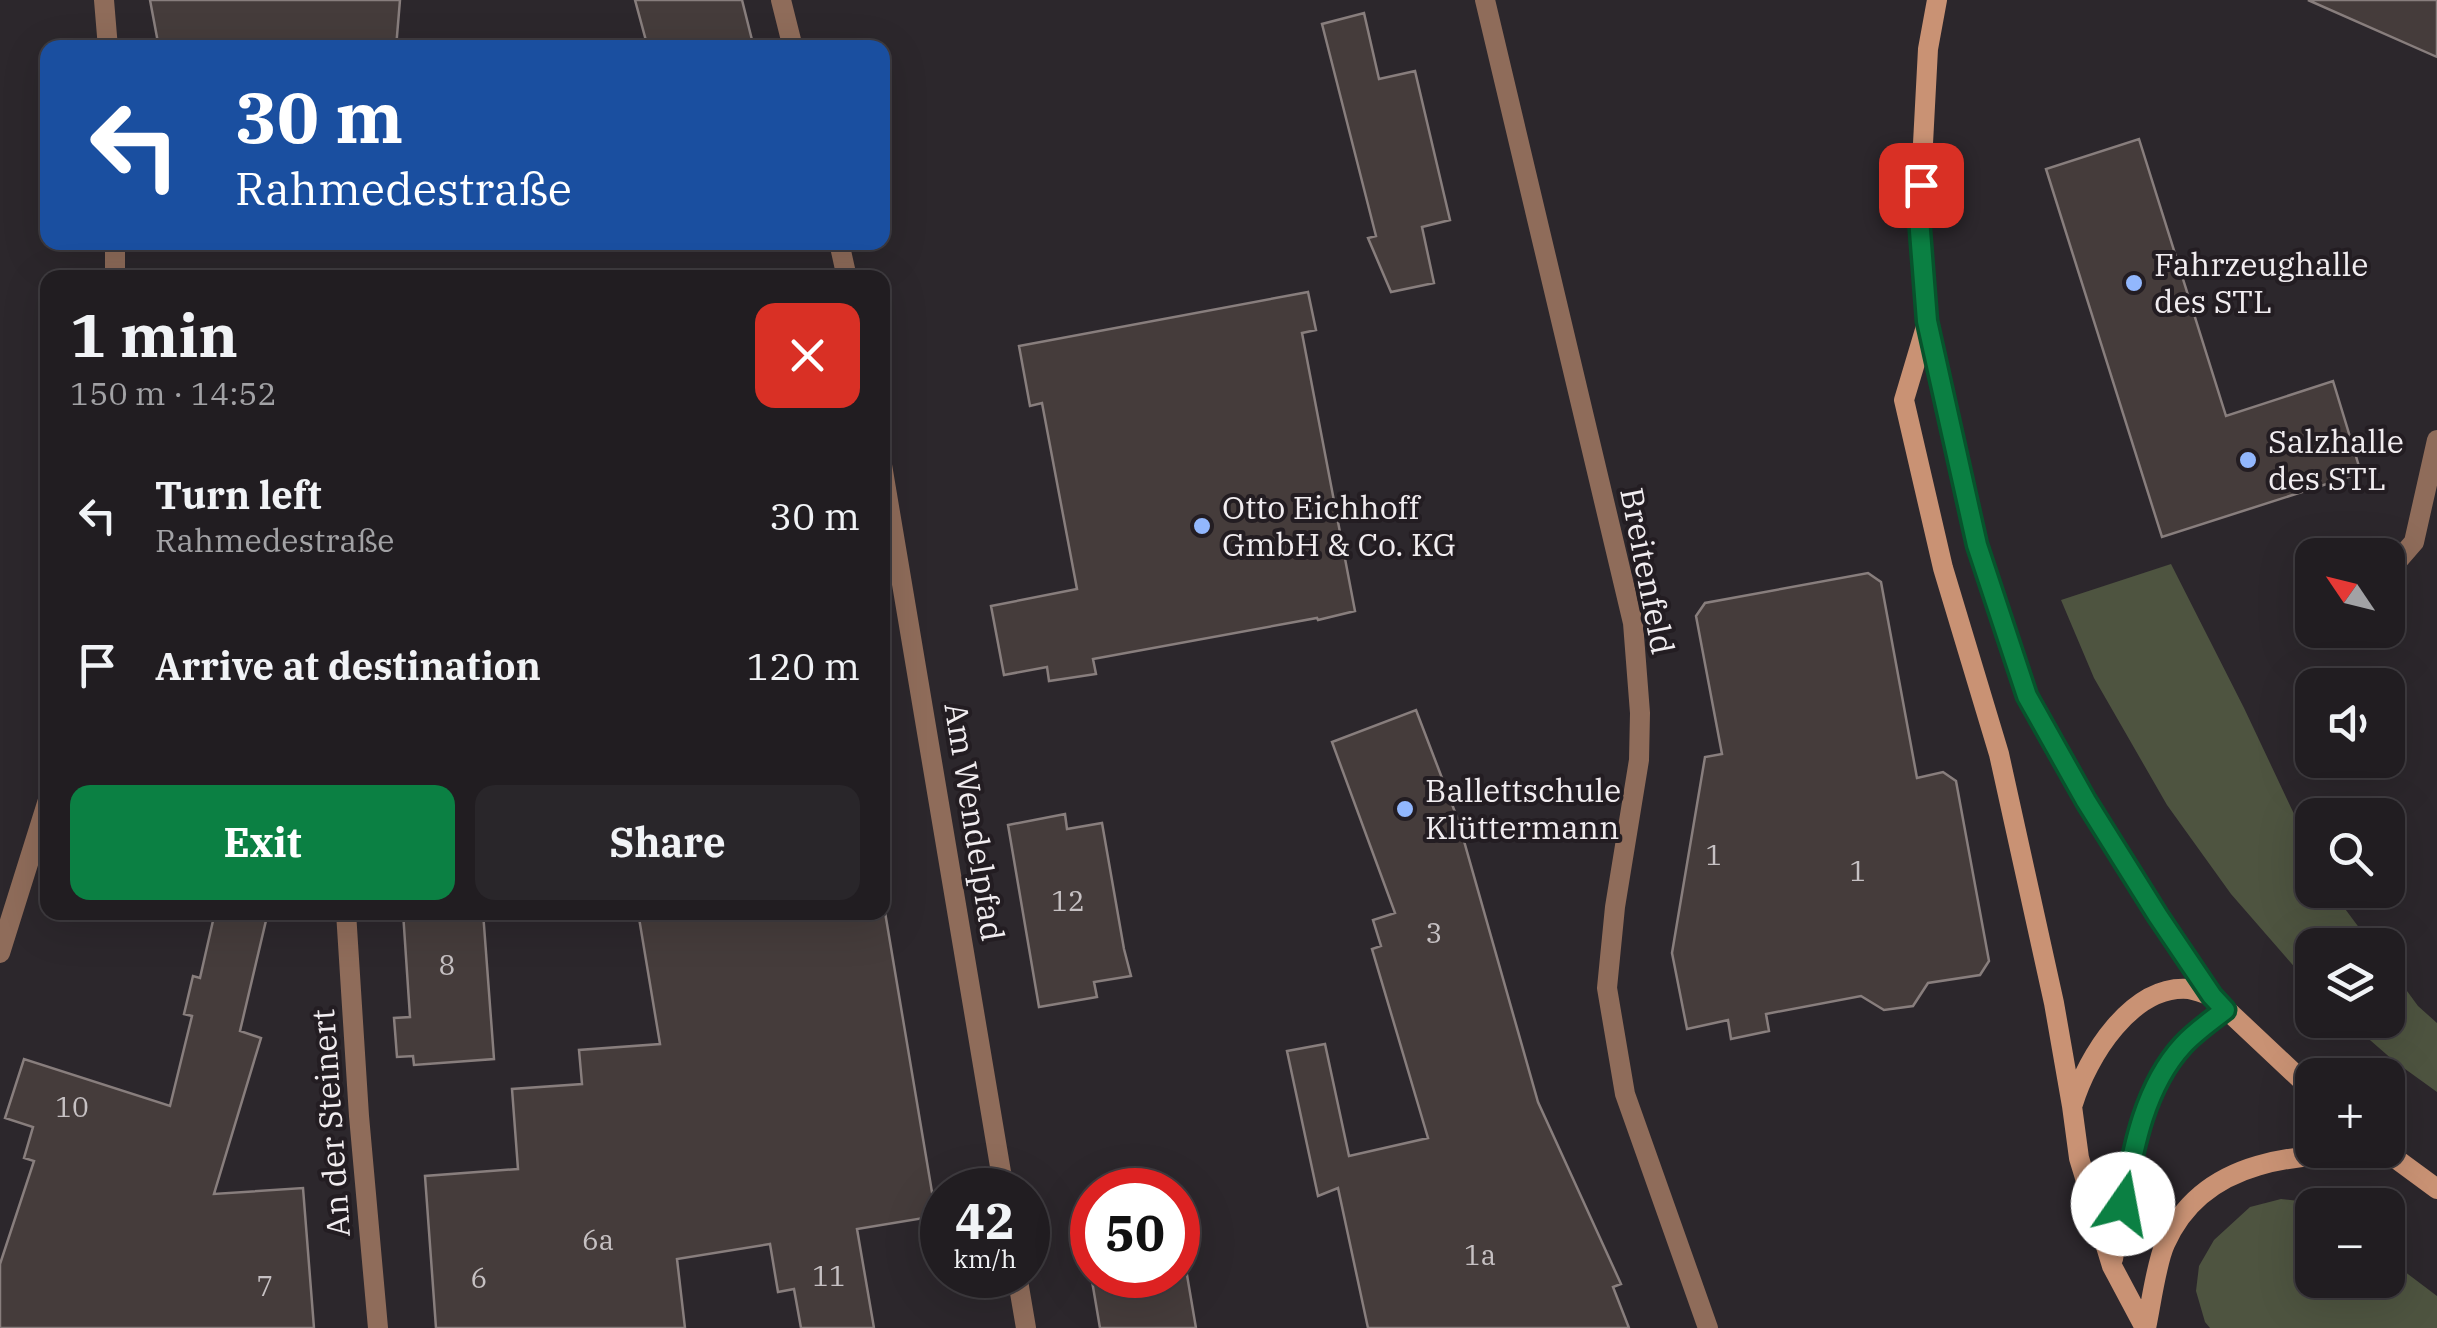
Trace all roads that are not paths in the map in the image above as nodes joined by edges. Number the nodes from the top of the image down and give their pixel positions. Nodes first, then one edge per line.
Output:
1 (104, 0) edge
2 (781, 0) edge
3 (1486, 0) edge
4 (1937, 0) edge
5 (107, 40) edge
6 (792, 40) edge
7 (1927, 321) junction
8 (2437, 440) edge
9 (890, 512) edge
10 (2405, 552) edge
11 (40, 826) edge
12 (347, 920) edge
13 (0, 953) edge
14 (2218, 1003) junction
15 (2295, 1074) edge
16 (2072, 1106) junction
17 (2295, 1158) edge
18 (2405, 1165) edge
19 (1000, 1168) edge
20 (2437, 1189) edge
21 (2112, 1266) junction
22 (1021, 1298) edge
23 (378, 1328) edge
24 (1026, 1328) edge
25 (1708, 1328) edge
26 (2146, 1328) edge

1 - 5 street
2 - 6 street
3 - 25 street, Breitenfeld
4 - 7 main road
7 - 14 main road
7 - 16 main road
8 - 10 street
9 - 19 street, Am Wendelpfad
11 - 13 street
12 - 23 street, An der Steinert
14 - 15 main road
14 - 16 main road
14 - 21 main road
16 - 21 main road
17 - 26 main road
18 - 20 main road
21 - 26 main road
22 - 24 street

